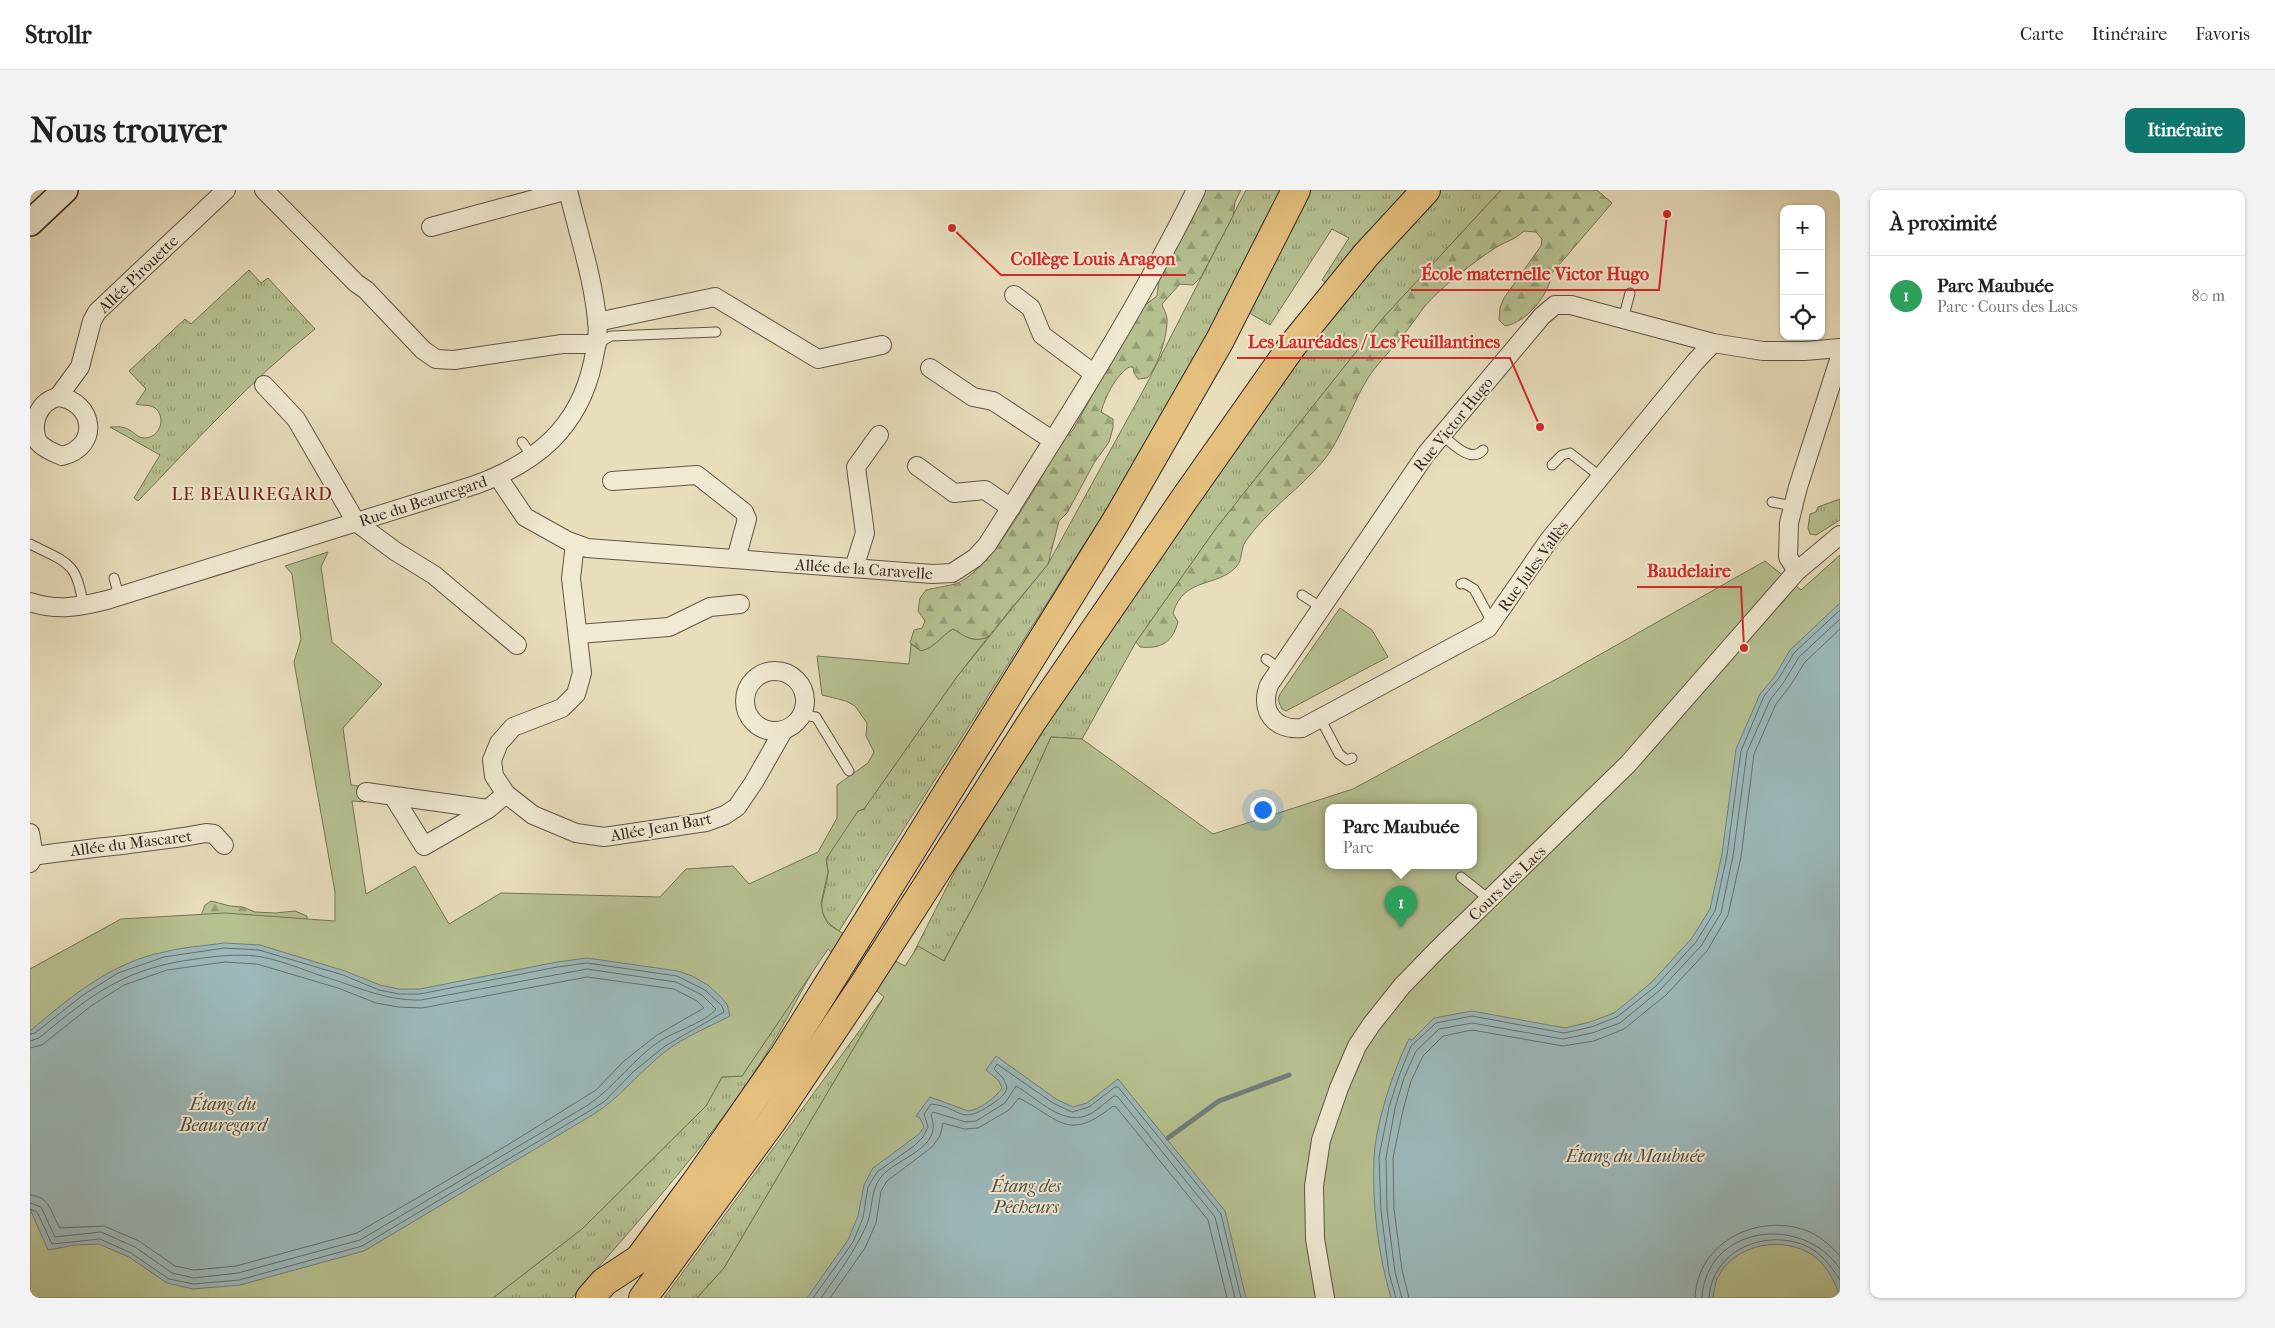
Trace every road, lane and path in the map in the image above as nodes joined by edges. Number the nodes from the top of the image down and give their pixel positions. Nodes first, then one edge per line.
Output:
1 (65, 190) edge
2 (226, 190) edge
3 (264, 190) edge
4 (568, 190) edge
5 (1196, 190) edge
6 (1296, 190) edge
7 (1426, 190) edge
8 (30, 223) edge
9 (431, 227) dead end
10 (1630, 293) dead end
11 (1014, 295) dead end
12 (1623, 319) junction
13 (597, 322) junction
14 (716, 332) dead end
15 (1713, 343) junction
16 (596, 344) junction
17 (882, 345) dead end
18 (1840, 348) edge
19 (1840, 357) edge
20 (930, 368) dead end
21 (1093, 373) junction
22 (264, 385) dead end
23 (58, 397) dead end
24 (879, 435) dead end
25 (1442, 435) junction
26 (1052, 440) junction
27 (522, 442) dead end
28 (1483, 450) dead end
29 (533, 457) junction
30 (1552, 465) dead end
31 (917, 466) dead end
32 (498, 477) junction
33 (1601, 478) junction
34 (612, 481) dead end
35 (1772, 502) dead end
36 (1793, 506) junction
37 (1011, 508) junction
38 (356, 522) junction
39 (1840, 535) edge
40 (30, 544) edge
41 (575, 544) junction
42 (736, 560) junction
43 (854, 568) junction
44 (1797, 571) junction
45 (114, 578) dead end
46 (1461, 584) dead end
47 (1302, 594) dead end
48 (119, 596) junction
49 (30, 602) edge
50 (740, 604) dead end
51 (83, 605) junction
52 (1322, 608) junction
53 (1492, 622) junction
54 (578, 634) junction
55 (517, 645) dead end
56 (802, 714) junction
57 (1320, 718) junction
58 (1302, 728) joint
59 (783, 731) junction
60 (1352, 758) dead end
61 (849, 771) dead end
62 (366, 792) dead end
63 (506, 794) junction
64 (393, 796) junction
65 (488, 809) junction
66 (30, 833) edge
67 (224, 845) dead end
68 (32, 860) edge
69 (1461, 877) dead end
70 (1490, 900) junction
71 (638, 1259) junction
72 (590, 1298) edge
73 (608, 1298) edge
74 (643, 1298) edge
75 (1325, 1298) edge

1 - 8 main road
2 - 23 street, Allée Pirouette
3 - 16 street
4 - 9 street
4 - 13 street, Rue du Beauregard
5 - 21 street, Allée de la Caravelle
6 - 71 highway
7 - 74 highway
10 - 12 lane
11 - 21 street
12 - 15 street, Rue Victor Hugo
12 - 25 street, Rue Victor Hugo
13 - 16 street, Rue du Beauregard
13 - 17 street
14 - 16 lane
15 - 18 street, Rue Victor Hugo
15 - 33 street, Rue Jules Vallès
16 - 29 street, Rue du Beauregard
19 - 36 street
20 - 26 street
21 - 26 street, Allée de la Caravelle
22 - 38 street
24 - 43 street
25 - 28 lane
25 - 52 street, Rue Victor Hugo
26 - 37 street, Allée de la Caravelle
27 - 29 lane
29 - 32 street, Rue du Beauregard
30 - 33 lane
31 - 37 street
32 - 38 street, Rue du Beauregard
32 - 41 street, Allée de la Caravelle
33 - 53 street, Rue Jules Vallès
34 - 42 street
35 - 36 lane
36 - 44 street
37 - 43 street, Allée de la Caravelle
38 - 48 street, Rue du Beauregard
38 - 55 street
39 - 44 street, Cours des Lacs
40 - 51 lane
41 - 42 street, Allée de la Caravelle
41 - 54 street, Allée Jean Bart
42 - 43 street, Allée de la Caravelle
44 - 70 street, Cours des Lacs
45 - 48 lane
46 - 53 lane
47 - 52 lane
48 - 51 street, Rue du Beauregard
49 - 51 street, Rue du Beauregard
50 - 54 street
52 - 58 street, Rue Victor Hugo
53 - 57 street, Rue Jules Vallès
54 - 63 street, Allée Jean Bart
56 - 59 street, Allée Jean Bart
56 - 59 street
56 - 61 lane
57 - 58 street, Rue Jules Vallès
57 - 60 lane
59 - 63 street, Allée Jean Bart
62 - 64 street
63 - 65 street
64 - 65 street
64 - 65 street
66 - 68 street, Allée du Mascaret
67 - 68 street, Allée du Mascaret
69 - 70 lane
70 - 75 street, Cours des Lacs
71 - 72 highway
71 - 73 highway

